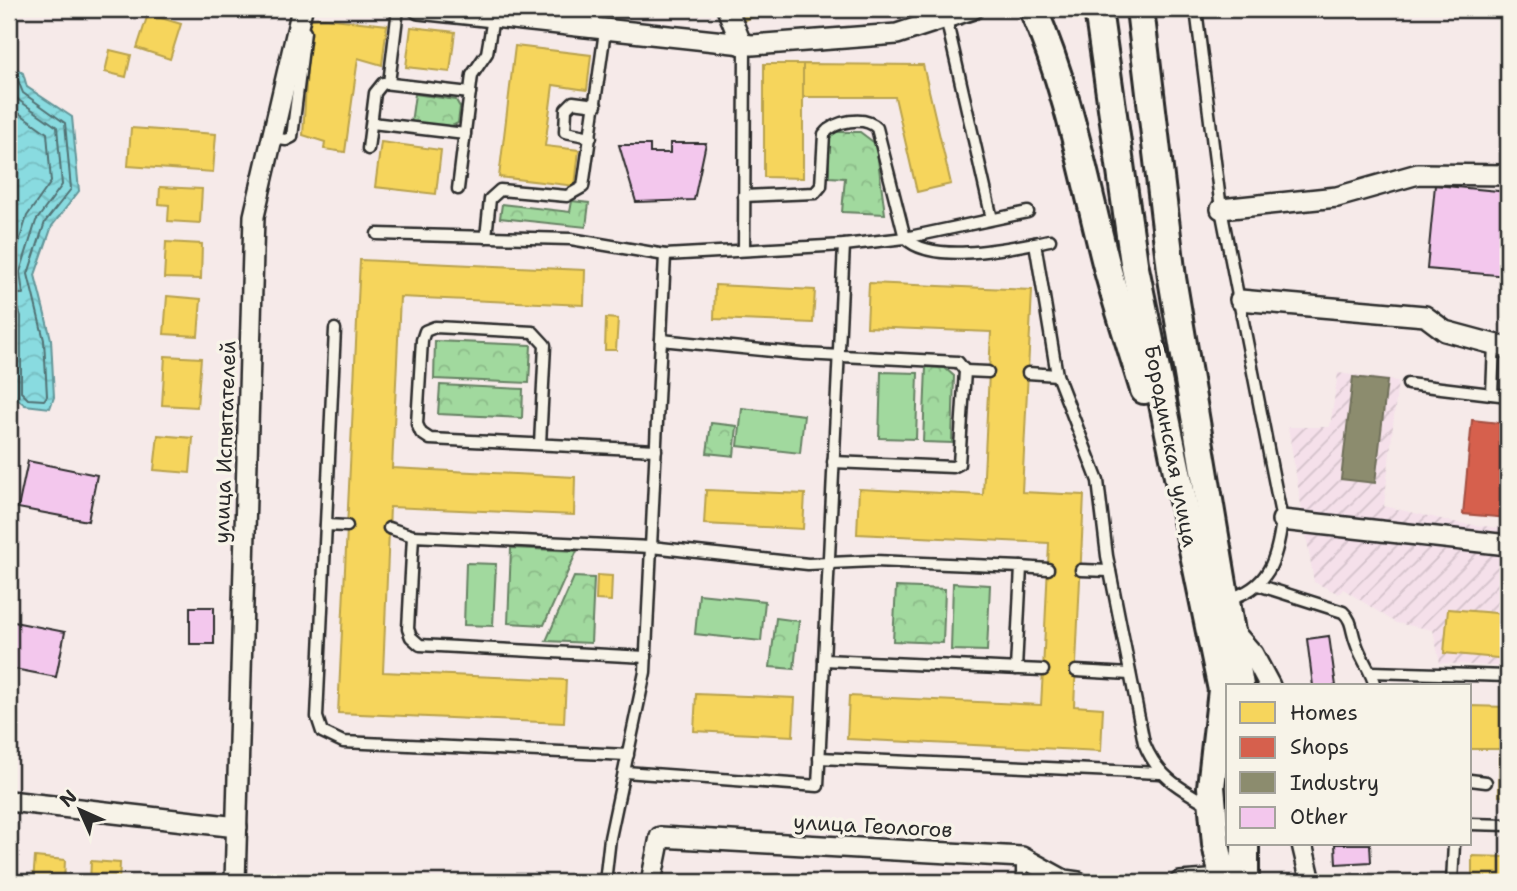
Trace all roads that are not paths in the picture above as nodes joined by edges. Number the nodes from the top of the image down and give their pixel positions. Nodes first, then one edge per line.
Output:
1 (302, 9) edge
2 (308, 9) edge
3 (398, 9) edge
4 (419, 9) edge
5 (727, 9) edge
6 (973, 9) edge
7 (1033, 9) edge
8 (1098, 9) edge
9 (1140, 9) edge
10 (1196, 9) edge
11 (500, 15) edge
12 (946, 17) junction
13 (605, 31) junction
14 (743, 45) junction
15 (389, 83) junction
16 (470, 93) junction
17 (596, 105) junction
18 (372, 123) junction
19 (465, 134) junction
20 (592, 137) junction
21 (271, 138) junction
22 (369, 149) dead end
23 (1508, 175) edge
24 (458, 189) dead end
25 (744, 196) junction
26 (1221, 209) junction
27 (1028, 212) dead end
28 (992, 219) junction
29 (377, 234) dead end
30 (486, 237) junction
31 (905, 238) junction
32 (1050, 240) dead end
33 (1035, 243) junction
34 (844, 245) junction
35 (744, 250) junction
36 (665, 255) junction
37 (1240, 300) junction
38 (335, 329) dead end
39 (661, 340) junction
40 (1501, 346) edge
41 (838, 356) junction
42 (965, 371) junction
43 (988, 372) dead end
44 (1028, 373) dead end
45 (1057, 375) junction
46 (1408, 384) dead end
47 (1492, 394) junction
48 (1508, 396) edge
49 (540, 444) junction
50 (656, 450) junction
51 (833, 462) junction
52 (1282, 520) junction
53 (326, 525) junction
54 (347, 526) dead end
55 (389, 528) dead end
56 (413, 536) junction
57 (1189, 536) junction
58 (1508, 545) edge
59 (652, 547) junction
60 (828, 562) junction
61 (1021, 567) junction
62 (1048, 569) dead end
63 (1081, 570) dead end
64 (1110, 571) junction
65 (1258, 585) junction
66 (1226, 600) junction
67 (1232, 630) junction
68 (646, 657) junction
69 (824, 660) junction
70 (1016, 669) junction
71 (1043, 670) dead end
72 (1076, 671) dead end
73 (1371, 672) junction
74 (1130, 674) junction
75 (1508, 676) edge
76 (1240, 684) edge
77 (1269, 684) edge
78 (1374, 684) edge
79 (628, 755) junction
80 (819, 758) junction
81 (625, 772) junction
82 (1160, 773) junction
83 (1472, 780) edge
84 (1486, 782) dead end
85 (9, 801) edge
86 (1213, 807) junction
87 (1472, 824) edge
88 (1508, 825) edge
89 (237, 827) junction
90 (1244, 846) edge
91 (1303, 846) edge
92 (1454, 846) edge
93 (1022, 857) junction
94 (1231, 881) edge
95 (235, 882) edge
96 (605, 882) edge
97 (652, 882) edge
98 (1021, 882) edge
99 (1078, 882) edge
100 (1180, 882) edge
101 (1311, 882) edge
102 (1452, 882) edge

1 - 21 street, улица Испытателей
2 - 21 lane
3 - 15 lane
4 - 11 street
5 - 14 street
6 - 12 street
7 - 57 street
8 - 57 street, Бородинская улица
9 - 66 street
10 - 26 lane
11 - 13 street
11 - 16 lane
12 - 14 street
12 - 28 lane
13 - 14 street
13 - 17 lane
14 - 25 lane
15 - 16 lane
15 - 18 lane
16 - 19 lane
17 - 20 lane
17 - 20 lane
18 - 19 lane
18 - 22 lane
19 - 24 lane
20 - 30 lane
21 - 89 street, улица Испытателей
23 - 26 street
25 - 31 lane
25 - 35 lane
26 - 37 lane
27 - 28 lane
28 - 31 lane
29 - 30 lane
30 - 36 lane
31 - 33 lane
31 - 34 lane
32 - 33 lane
33 - 45 lane
34 - 35 lane
34 - 41 lane
35 - 36 lane
36 - 39 lane
37 - 40 street
37 - 52 lane
38 - 53 lane
39 - 41 lane
39 - 50 lane
40 - 47 lane
41 - 42 lane
41 - 51 lane
42 - 43 lane
42 - 51 lane
44 - 45 lane
45 - 64 lane
46 - 47 lane
47 - 48 lane
49 - 49 lane
49 - 50 lane
50 - 59 lane
51 - 60 lane
52 - 58 street
52 - 65 lane
53 - 54 lane
53 - 79 lane
55 - 56 lane
56 - 59 lane
56 - 68 lane
57 - 86 street, Бородинская улица
59 - 60 lane
59 - 68 lane
60 - 61 lane
60 - 69 lane
61 - 62 lane
61 - 70 lane
63 - 64 lane
64 - 74 lane
65 - 66 lane
65 - 73 lane
66 - 67 street
67 - 76 street
67 - 77 street
68 - 79 lane
69 - 70 lane
69 - 80 lane
70 - 71 lane
72 - 74 lane
73 - 75 lane
73 - 78 lane
74 - 82 lane
79 - 81 lane
80 - 81 lane
80 - 82 lane
81 - 96 lane
82 - 86 lane
83 - 84 lane
85 - 89 street
86 - 94 street, Бородинская улица
87 - 88 lane
89 - 95 street, улица Испытателей
90 - 94 street
91 - 101 street
92 - 102 lane
93 - 97 street, улица Геологов
93 - 98 lane
93 - 99 street, улица Геологов
94 - 100 street

